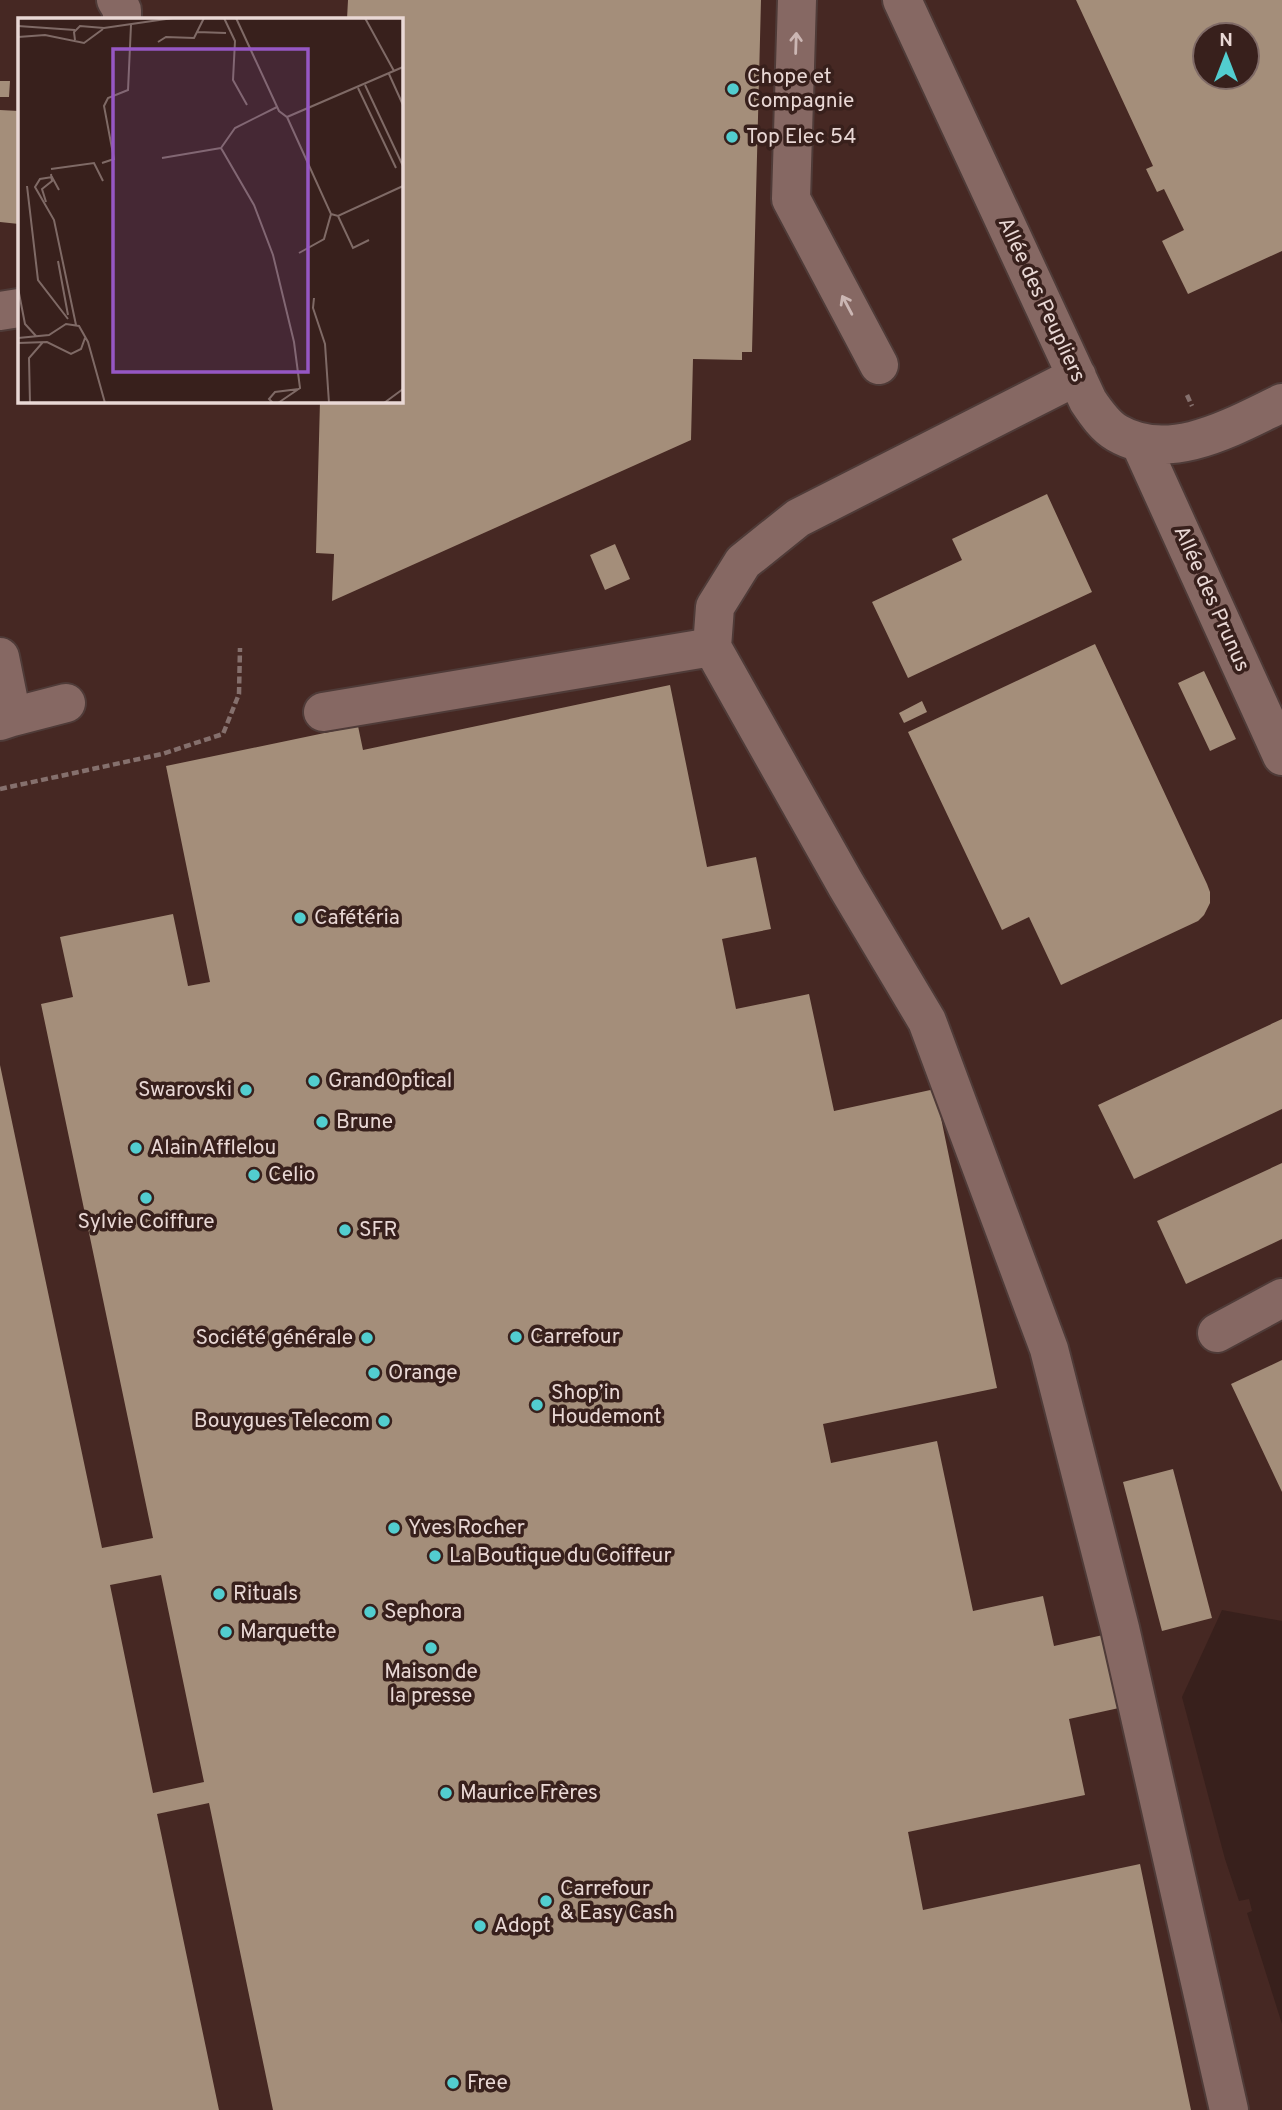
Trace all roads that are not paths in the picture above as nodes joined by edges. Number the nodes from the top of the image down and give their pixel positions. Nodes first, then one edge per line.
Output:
1 (116, 0) edge
2 (797, 0) edge
3 (902, 0) edge
4 (122, 18) edge
5 (18, 308) edge
6 (0, 311) edge
7 (879, 365) dead end
8 (1077, 376) junction
9 (1282, 403) edge
10 (1140, 443) junction
11 (712, 647) junction
12 (0, 657) edge
13 (66, 703) dead end
14 (323, 712) dead end
15 (6, 719) edge
16 (1282, 756) edge
17 (1282, 1298) edge
18 (1217, 1333) dead end
19 (1229, 2110) edge

1 - 4 street
7 -> 2 street
3 - 8 street, Allée des Peupliers
5 - 6 street
8 - 10 street, Allée des Peupliers
8 - 11 street
9 - 10 street, Allée des Peupliers
10 - 16 street, Allée des Prunus
11 - 14 street
11 - 19 street
12 - 15 street
13 - 15 street
17 - 18 street

